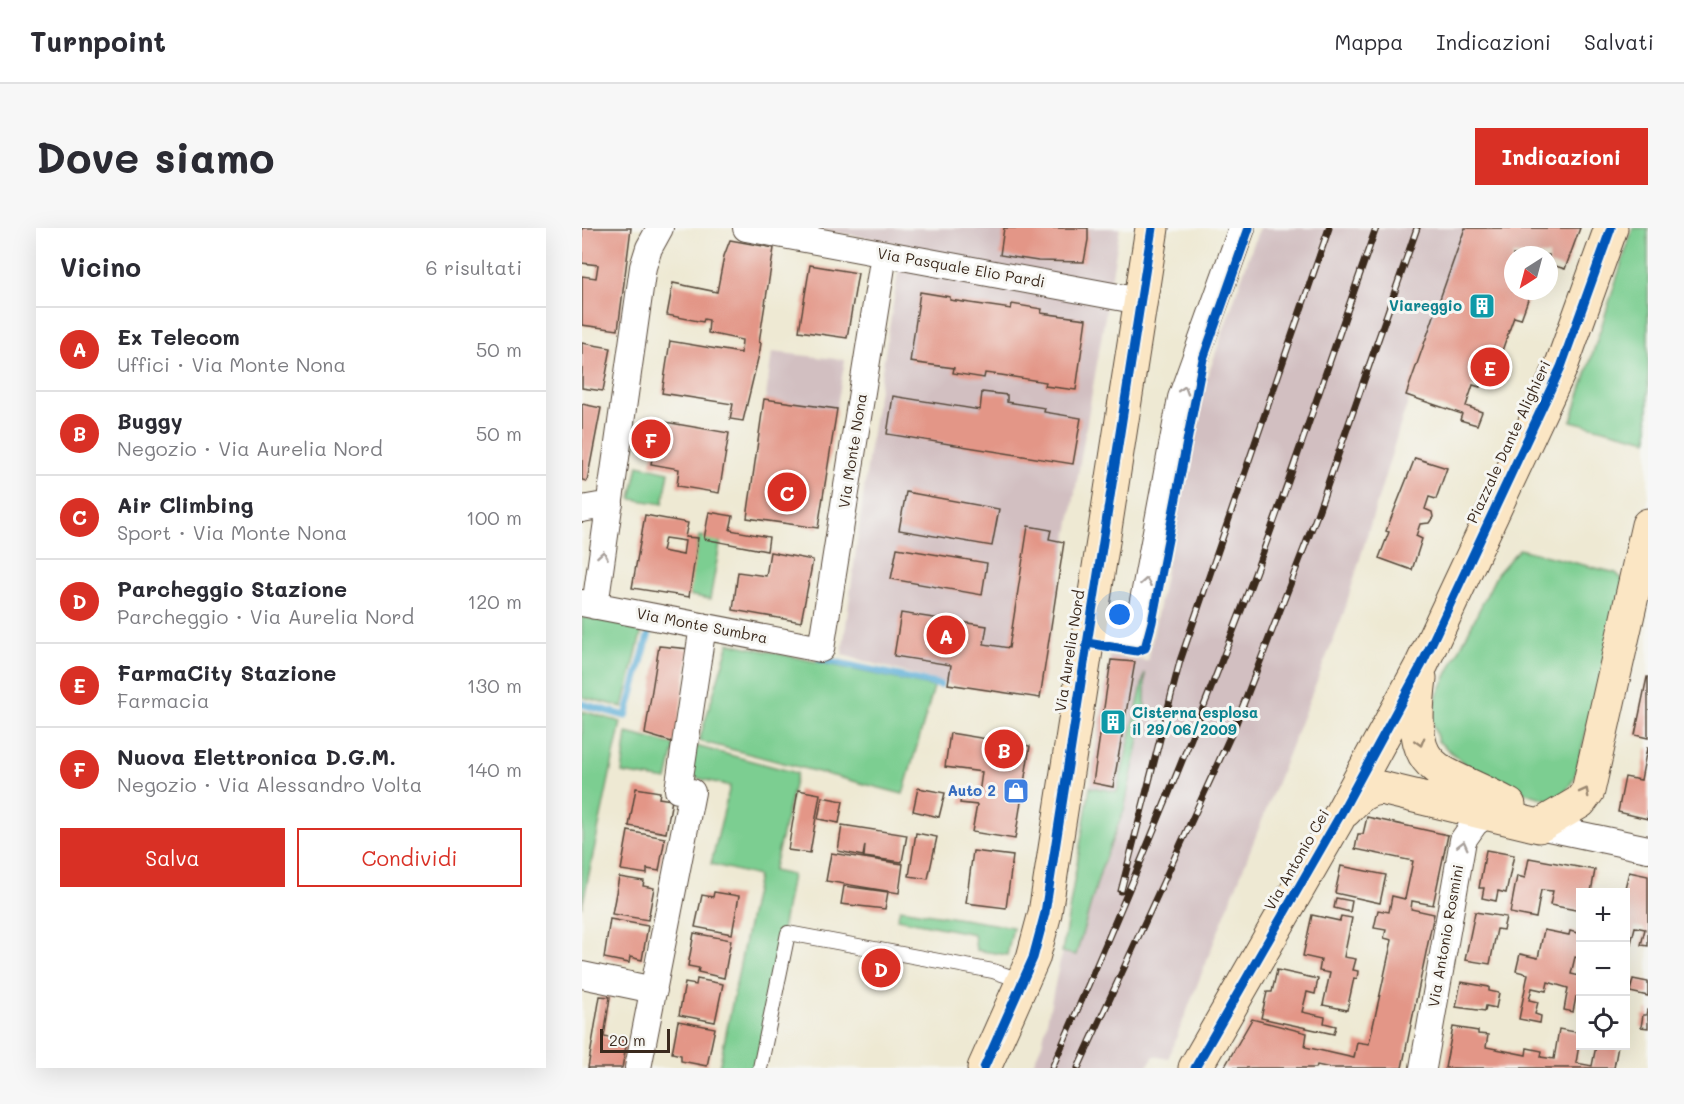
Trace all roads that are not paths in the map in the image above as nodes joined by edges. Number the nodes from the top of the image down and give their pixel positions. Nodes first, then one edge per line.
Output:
1 (660, 228) edge
2 (746, 228) edge
3 (1152, 228) edge
4 (1242, 228) edge
5 (1611, 228) edge
6 (884, 254) junction
7 (1140, 301) junction
8 (610, 504) junction
9 (582, 509) edge
10 (1648, 525) edge
11 (589, 605) edge
12 (703, 626) junction
13 (1089, 628) junction
14 (1636, 640) edge
15 (821, 649) joint
16 (1422, 664) junction
17 (1487, 814) junction
18 (1338, 819) junction
19 (1536, 825) junction
20 (1648, 849) edge
21 (582, 975) edge
22 (1023, 981) junction
23 (654, 990) junction
24 (638, 1068) edge
25 (760, 1068) edge
26 (984, 1068) edge
27 (1195, 1068) edge
28 (1423, 1068) edge

1 - 8 street
2 - 6 street, Via Pasquale Elio Pardi
3 - 7 street, Via Aurelia Nord
13 -> 4 street
5 - 16 street, Piazzale Dante Alighieri
6 - 7 street, Via Pasquale Elio Pardi
6 - 15 street, Via Monte Nona
7 - 13 street, Via Aurelia Nord
8 - 9 street
11 -> 8 street
10 - 14 street
11 - 12 street, Via Monte Sumbra
12 - 15 street, Via Monte Sumbra
12 - 23 street
13 - 22 street, Via Aurelia Nord
19 -> 14 street
16 - 18 street, Via Antonio Cei
16 -> 19 street
17 - 18 street
17 - 19 street
28 -> 17 street, Via Antonio Rosmini
18 - 27 street, Via Antonio Cei
19 - 20 street
21 - 23 street
22 - 25 lane
22 - 26 street, Via Aurelia Nord
23 - 24 street

